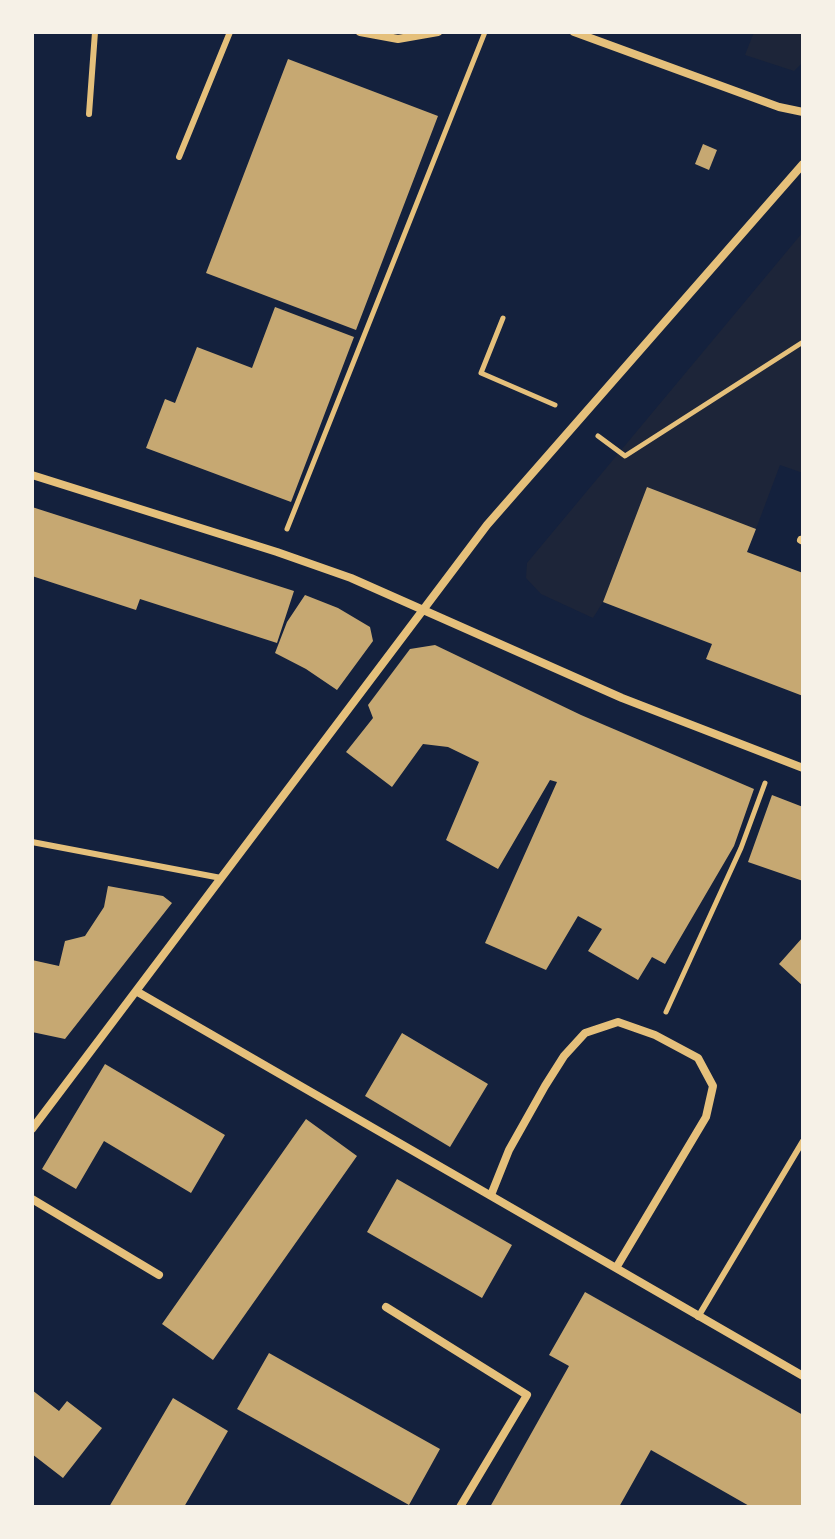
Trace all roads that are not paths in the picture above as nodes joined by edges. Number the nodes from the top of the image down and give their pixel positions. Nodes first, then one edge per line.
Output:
1 (95, 32) edge
2 (230, 32) edge
3 (360, 32) edge
4 (438, 32) edge
5 (574, 32) edge
6 (803, 112) edge
7 (89, 114) dead end
8 (179, 157) dead end
9 (803, 164) edge
10 (32, 475) edge
11 (423, 609) junction
12 (803, 768) edge
13 (32, 842) edge
14 (221, 878) junction
15 (136, 991) junction
16 (32, 1129) edge
17 (803, 1141) edge
18 (491, 1195) junction
19 (32, 1199) edge
20 (616, 1268) junction
21 (159, 1275) dead end
22 (386, 1307) dead end
23 (698, 1317) junction
24 (803, 1376) edge
25 (460, 1507) edge

1 - 7 lane
2 - 8 lane
3 - 4 street
5 - 6 street
9 - 11 street
10 - 11 street
11 - 12 street
11 - 14 street
13 - 14 lane
14 - 15 street
15 - 16 street
15 - 18 street
17 - 23 lane
18 - 20 street
18 - 20 street
19 - 21 street
20 - 23 street
22 - 25 street
23 - 24 street

